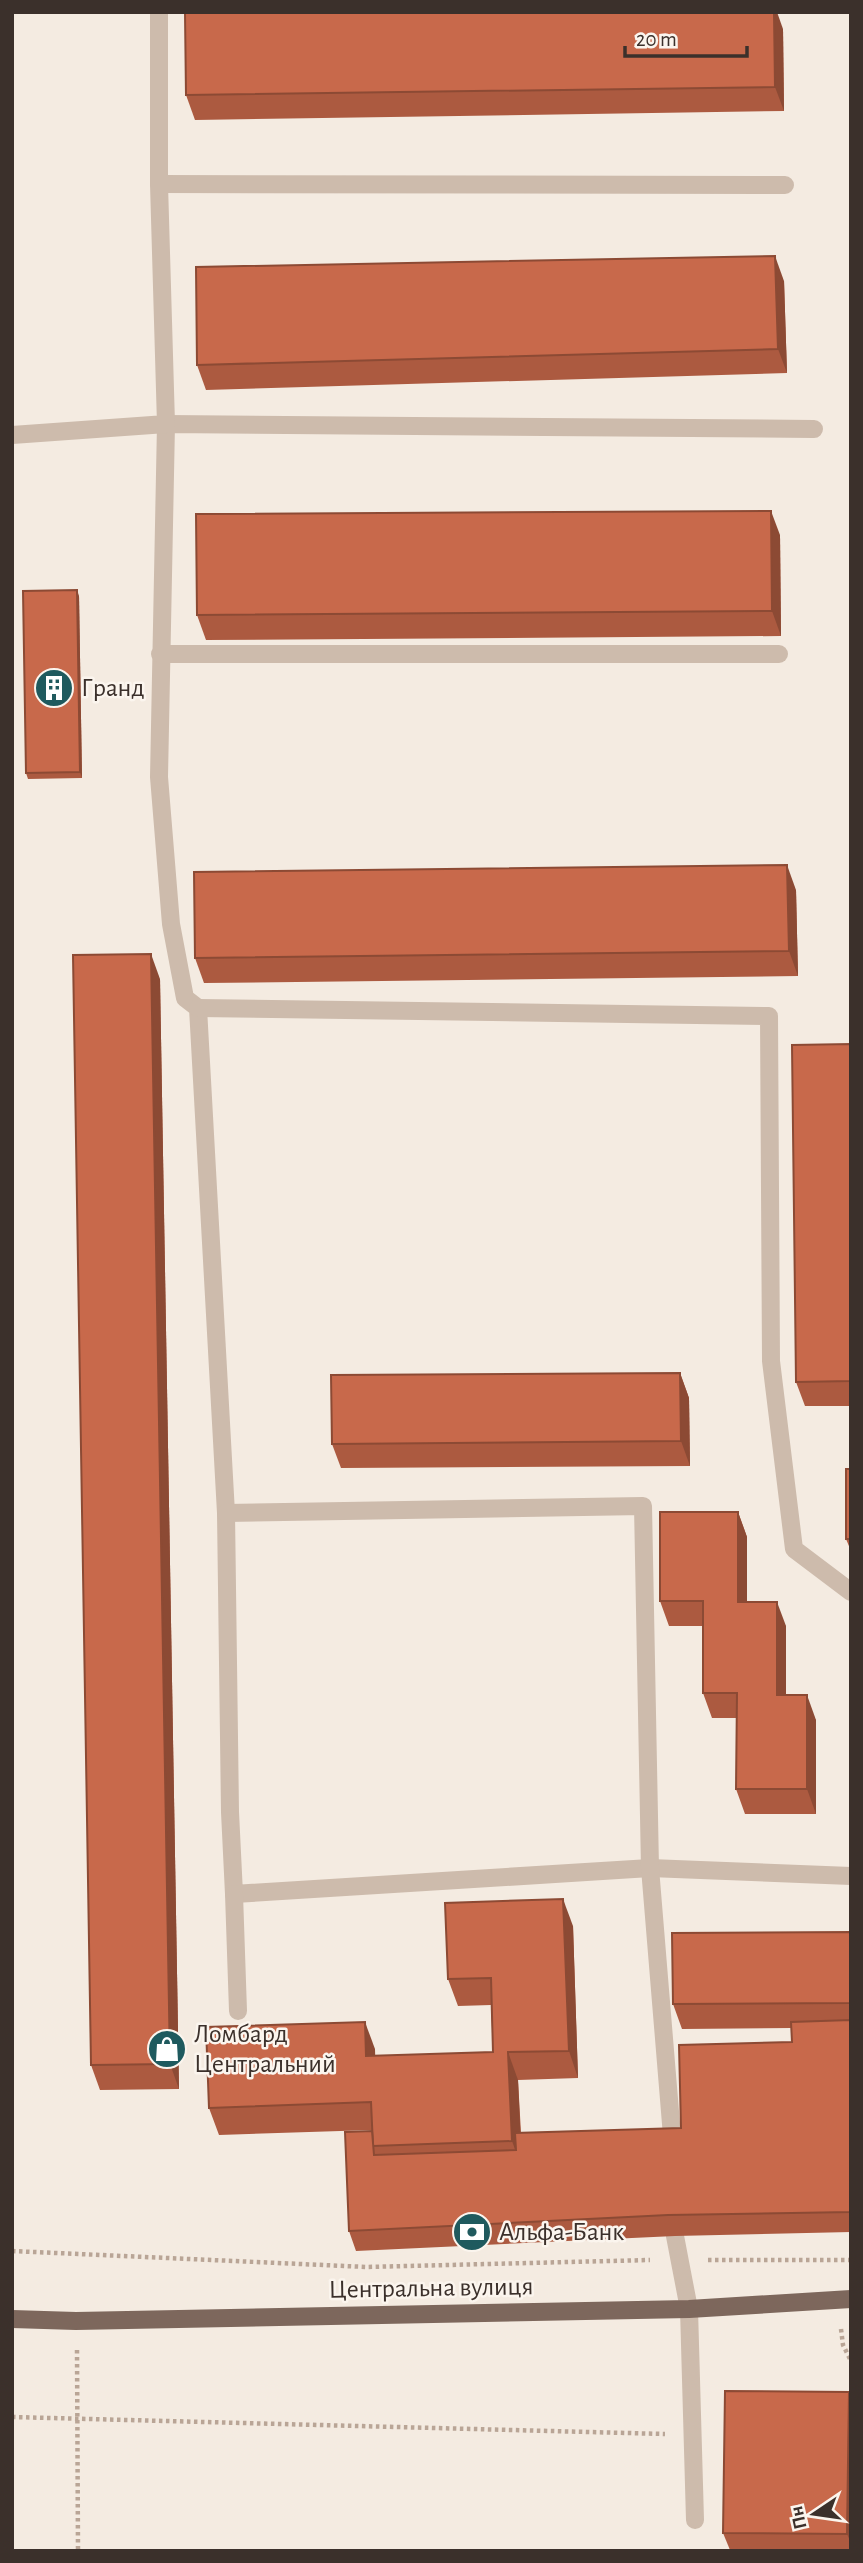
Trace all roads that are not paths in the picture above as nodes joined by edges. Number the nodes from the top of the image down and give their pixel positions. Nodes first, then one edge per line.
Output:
1 (159, 12) edge
2 (159, 184) junction
3 (785, 184) dead end
4 (166, 424) junction
5 (814, 429) dead end
6 (12, 435) edge
7 (160, 654) junction
8 (779, 654) dead end
9 (198, 1008) junction
10 (226, 1513) junction
11 (851, 1592) edge
12 (650, 1868) junction
13 (851, 1876) edge
14 (234, 1894) junction
15 (238, 2011) dead end
16 (673, 2148) edge
17 (675, 2236) edge
18 (851, 2299) edge
19 (689, 2309) junction
20 (12, 2319) edge
21 (695, 2520) dead end

1 - 2 lane
2 - 3 lane
2 - 4 lane
4 - 5 lane
4 - 6 lane
4 - 7 lane
7 - 8 lane
7 - 9 lane
9 - 10 lane
9 - 11 lane
10 - 12 lane
10 - 14 lane
12 - 13 lane
12 - 14 lane
12 - 16 lane
14 - 15 lane
17 - 19 lane
18 - 19 main road, Центральна вулиця
19 - 20 main road, Центральна вулиця
19 - 21 lane

